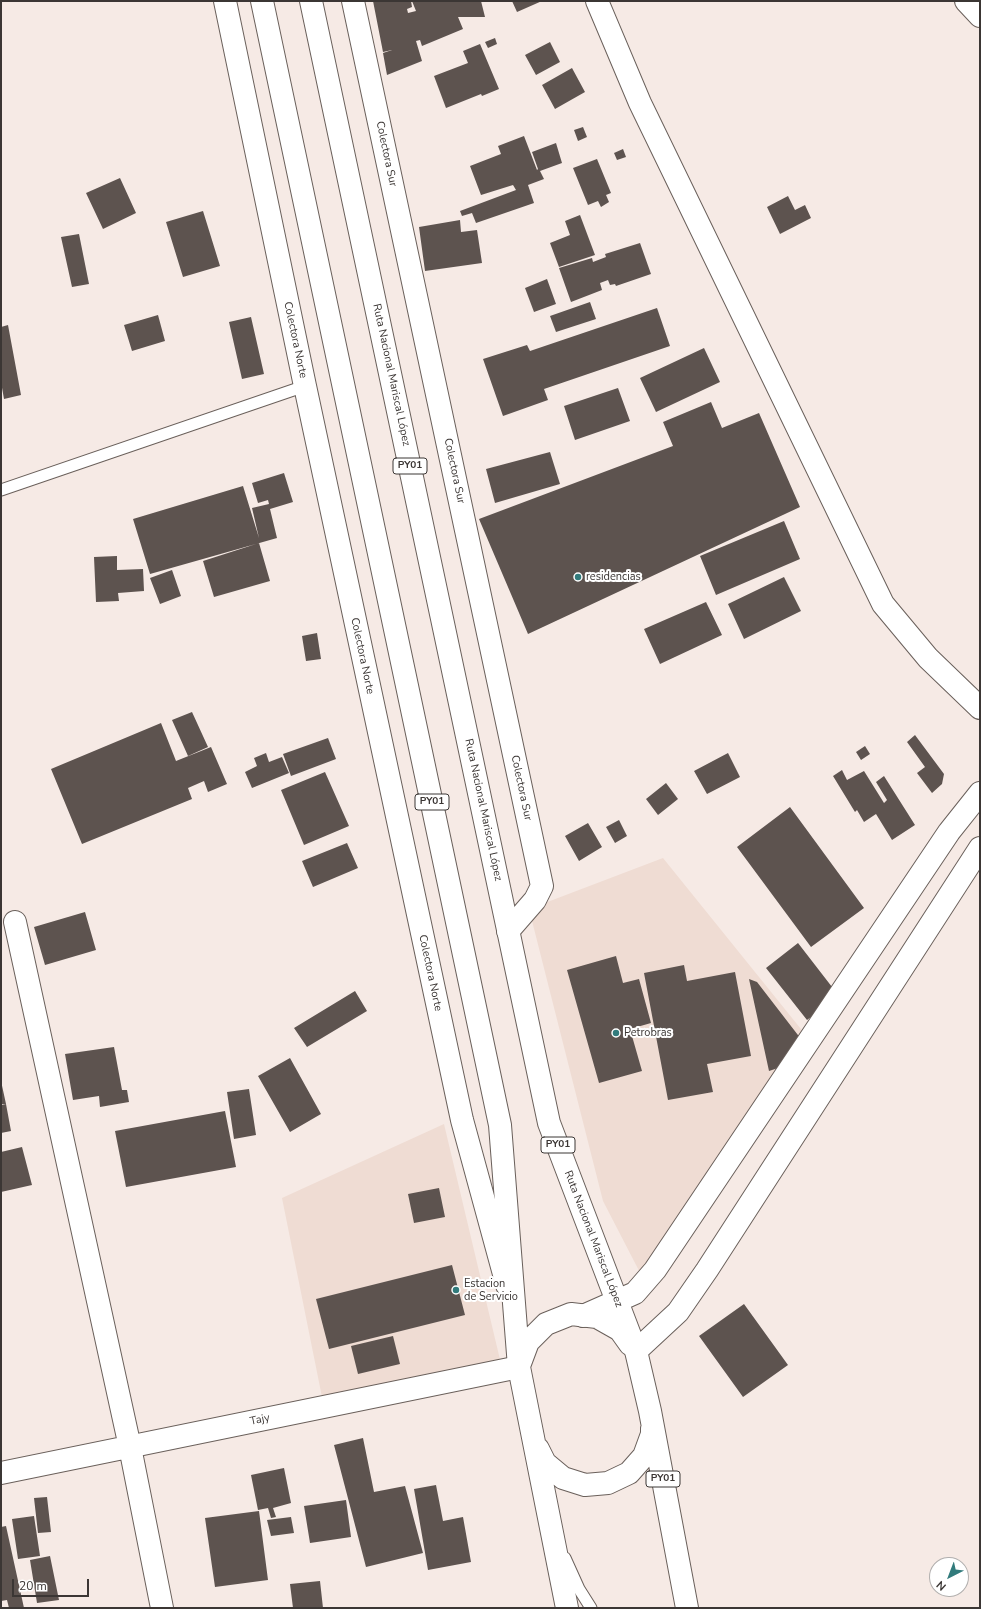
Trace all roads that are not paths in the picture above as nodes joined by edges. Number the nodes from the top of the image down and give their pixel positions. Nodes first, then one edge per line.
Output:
1 (225, 1) edge
2 (262, 1) edge
3 (312, 1) edge
4 (353, 1) edge
5 (597, 1) edge
6 (966, 1) edge
7 (980, 16) edge
8 (305, 386) junction
9 (1, 490) edge
10 (980, 708) edge
11 (980, 793) edge
12 (980, 848) edge
13 (15, 922) dead end
14 (508, 931) junction
15 (617, 1301) junction
16 (514, 1309) junction
17 (583, 1316) junction
18 (636, 1351) junction
19 (519, 1367) junction
20 (650, 1411) junction
21 (535, 1443) junction
22 (130, 1447) junction
23 (1, 1473) edge
24 (550, 1527) junction
25 (162, 1608) edge
26 (567, 1608) edge
27 (590, 1608) edge
28 (687, 1608) edge

1 - 8 main road, Colectora Norte
2 - 16 main road, PY01
3 - 14 main road, Ruta Nacional Mariscal López / PY01
4 - 14 main road, Colectora Sur
5 - 10 main road
6 - 7 main road
8 - 9 lane
8 - 16 main road, Colectora Norte
11 - 15 main road
12 - 18 main road
13 - 22 main road
14 - 15 main road, Ruta Nacional Mariscal López / PY01
15 - 17 main road
15 - 18 main road, Ruta Nacional Mariscal López / PY01
16 - 19 main road, PY01
17 - 18 main road
17 - 19 main road
18 - 20 main road, Ruta Nacional Mariscal López / PY01
19 - 21 main road, PY01
19 - 22 main road, Tajy
20 - 21 main road
20 - 28 main road, Ruta Nacional Mariscal López / PY01
21 - 24 main road, PY01
22 - 23 main road, Tajy
22 - 25 main road
24 - 26 main road, PY01
24 - 27 lane

